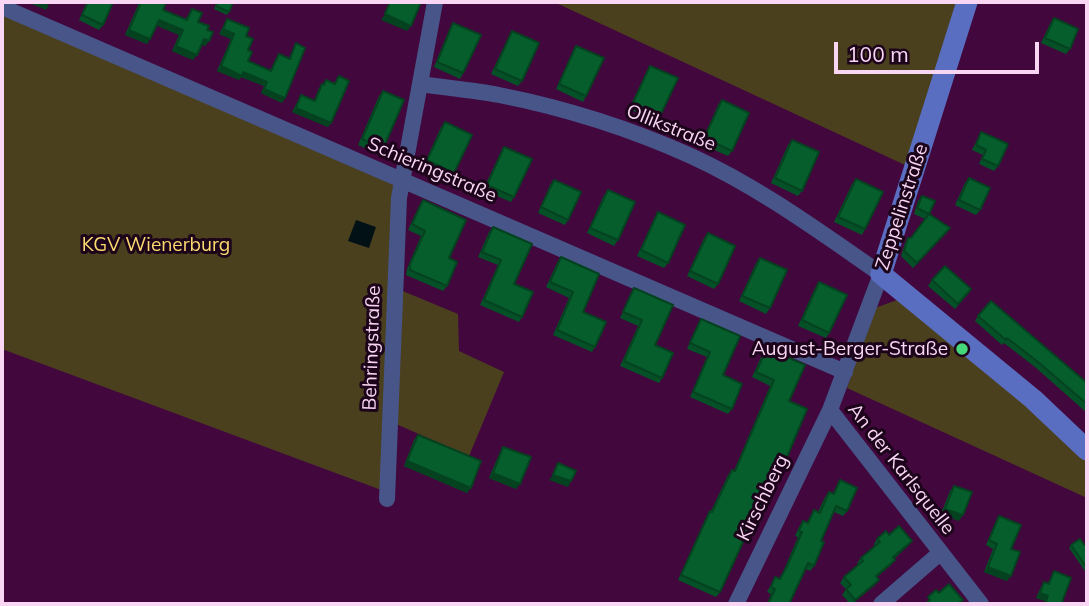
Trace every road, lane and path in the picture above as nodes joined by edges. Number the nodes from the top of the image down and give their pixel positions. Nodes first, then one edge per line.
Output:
1 (435, 2) edge
2 (967, 2) edge
3 (2, 6) edge
4 (420, 85) junction
5 (403, 180) junction
6 (881, 274) junction
7 (845, 372) junction
8 (830, 410) junction
9 (1087, 450) edge
10 (387, 499) dead end
11 (940, 553) junction
12 (736, 604) edge
13 (881, 604) edge
14 (981, 604) edge

1 - 4 street
2 - 6 street, Zeppelinstraße
3 - 5 street, Schieringstraße
4 - 5 street
4 - 6 street, Ollikstraße
5 - 7 street, Schieringstraße
5 - 10 street, Behringstraße
6 - 7 street, Zeppelinstraße
6 - 9 street
7 - 8 street, Zeppelinstraße
8 - 11 street, An der Karlsquelle
8 - 12 street, Kirschberg
11 - 13 street, An der Karlsquelle
11 - 14 street, An der Karlsquelle

